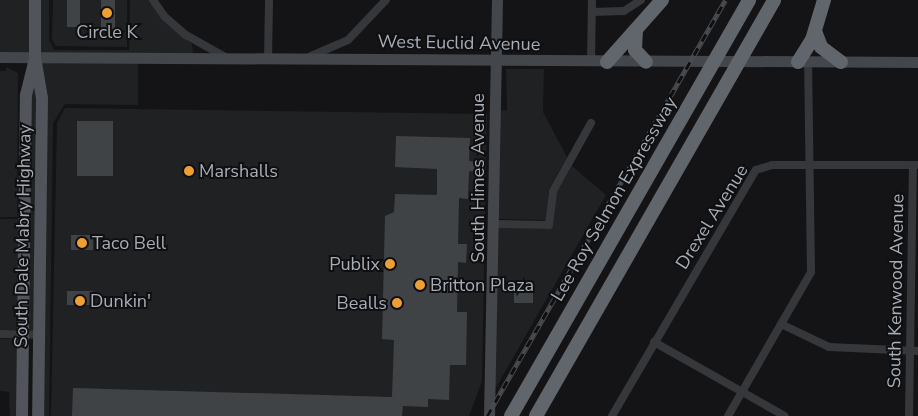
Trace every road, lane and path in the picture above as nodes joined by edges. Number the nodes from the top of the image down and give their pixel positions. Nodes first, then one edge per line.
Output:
1 (35, 0) edge
2 (153, 0) edge
3 (268, 0) edge
4 (386, 0) edge
5 (497, 0) edge
6 (592, 0) edge
7 (641, 0) edge
8 (662, 0) edge
9 (749, 0) edge
10 (774, 0) edge
11 (824, 0) edge
12 (592, 12) junction
13 (636, 30) junction
14 (815, 31) junction
15 (0, 57) edge
16 (35, 57) junction
17 (229, 59) junction
18 (268, 59) junction
19 (301, 59) junction
20 (496, 61) junction
21 (591, 62) junction
22 (607, 62) junction
23 (646, 62) junction
24 (803, 62) junction
25 (841, 62) junction
26 (918, 62) edge
27 (591, 123) dead end
28 (810, 166) junction
29 (916, 166) edge
30 (494, 224) junction
31 (781, 324) junction
32 (0, 334) edge
33 (23, 335) junction
34 (39, 335) junction
35 (654, 342) junction
36 (914, 350) edge
37 (741, 392) junction
38 (514, 410) edge
39 (22, 416) edge
40 (38, 416) edge
41 (489, 416) edge
42 (536, 416) edge
43 (612, 416) edge
44 (728, 416) edge
45 (785, 416) edge
46 (909, 416) edge

1 - 16 main road, South Dale Mabry Highway
2 - 17 street
3 - 18 street
4 - 19 street
5 - 20 street, South Himes Avenue
6 - 12 street
7 - 12 street
8 - 13 highway
9 - 38 highway, Lee Roy Selmon Expressway
10 - 42 highway
11 - 14 highway
12 - 21 street
13 - 22 highway
13 - 23 highway
14 - 24 highway
14 - 25 highway
15 - 16 street, West Euclid Avenue
16 - 17 street, West Euclid Avenue
16 - 33 main road, South Dale Mabry Highway
16 - 34 main road, South Dale Mabry Highway
17 - 18 street, West Euclid Avenue
18 - 19 street, West Euclid Avenue
19 - 20 street, West Euclid Avenue
20 - 21 street, West Euclid Avenue
20 - 30 street, South Himes Avenue
21 - 22 street, West Euclid Avenue
22 - 23 street, West Euclid Avenue
23 - 24 street, West Euclid Avenue
24 - 25 street, West Euclid Avenue
24 - 28 street
25 - 26 street, West Euclid Avenue
27 - 30 street
28 - 29 street, Drexel Avenue
28 - 31 street
28 - 35 street, Drexel Avenue
29 - 36 street, South Kenwood Avenue
30 - 41 street, South Himes Avenue
31 - 36 street
31 - 37 street
32 - 33 street
33 - 34 street
33 - 39 main road, South Dale Mabry Highway
34 - 40 main road, South Dale Mabry Highway
35 - 37 street
35 - 43 street, Drexel Avenue
36 - 46 street, South Kenwood Avenue
37 - 44 street
37 - 45 street

